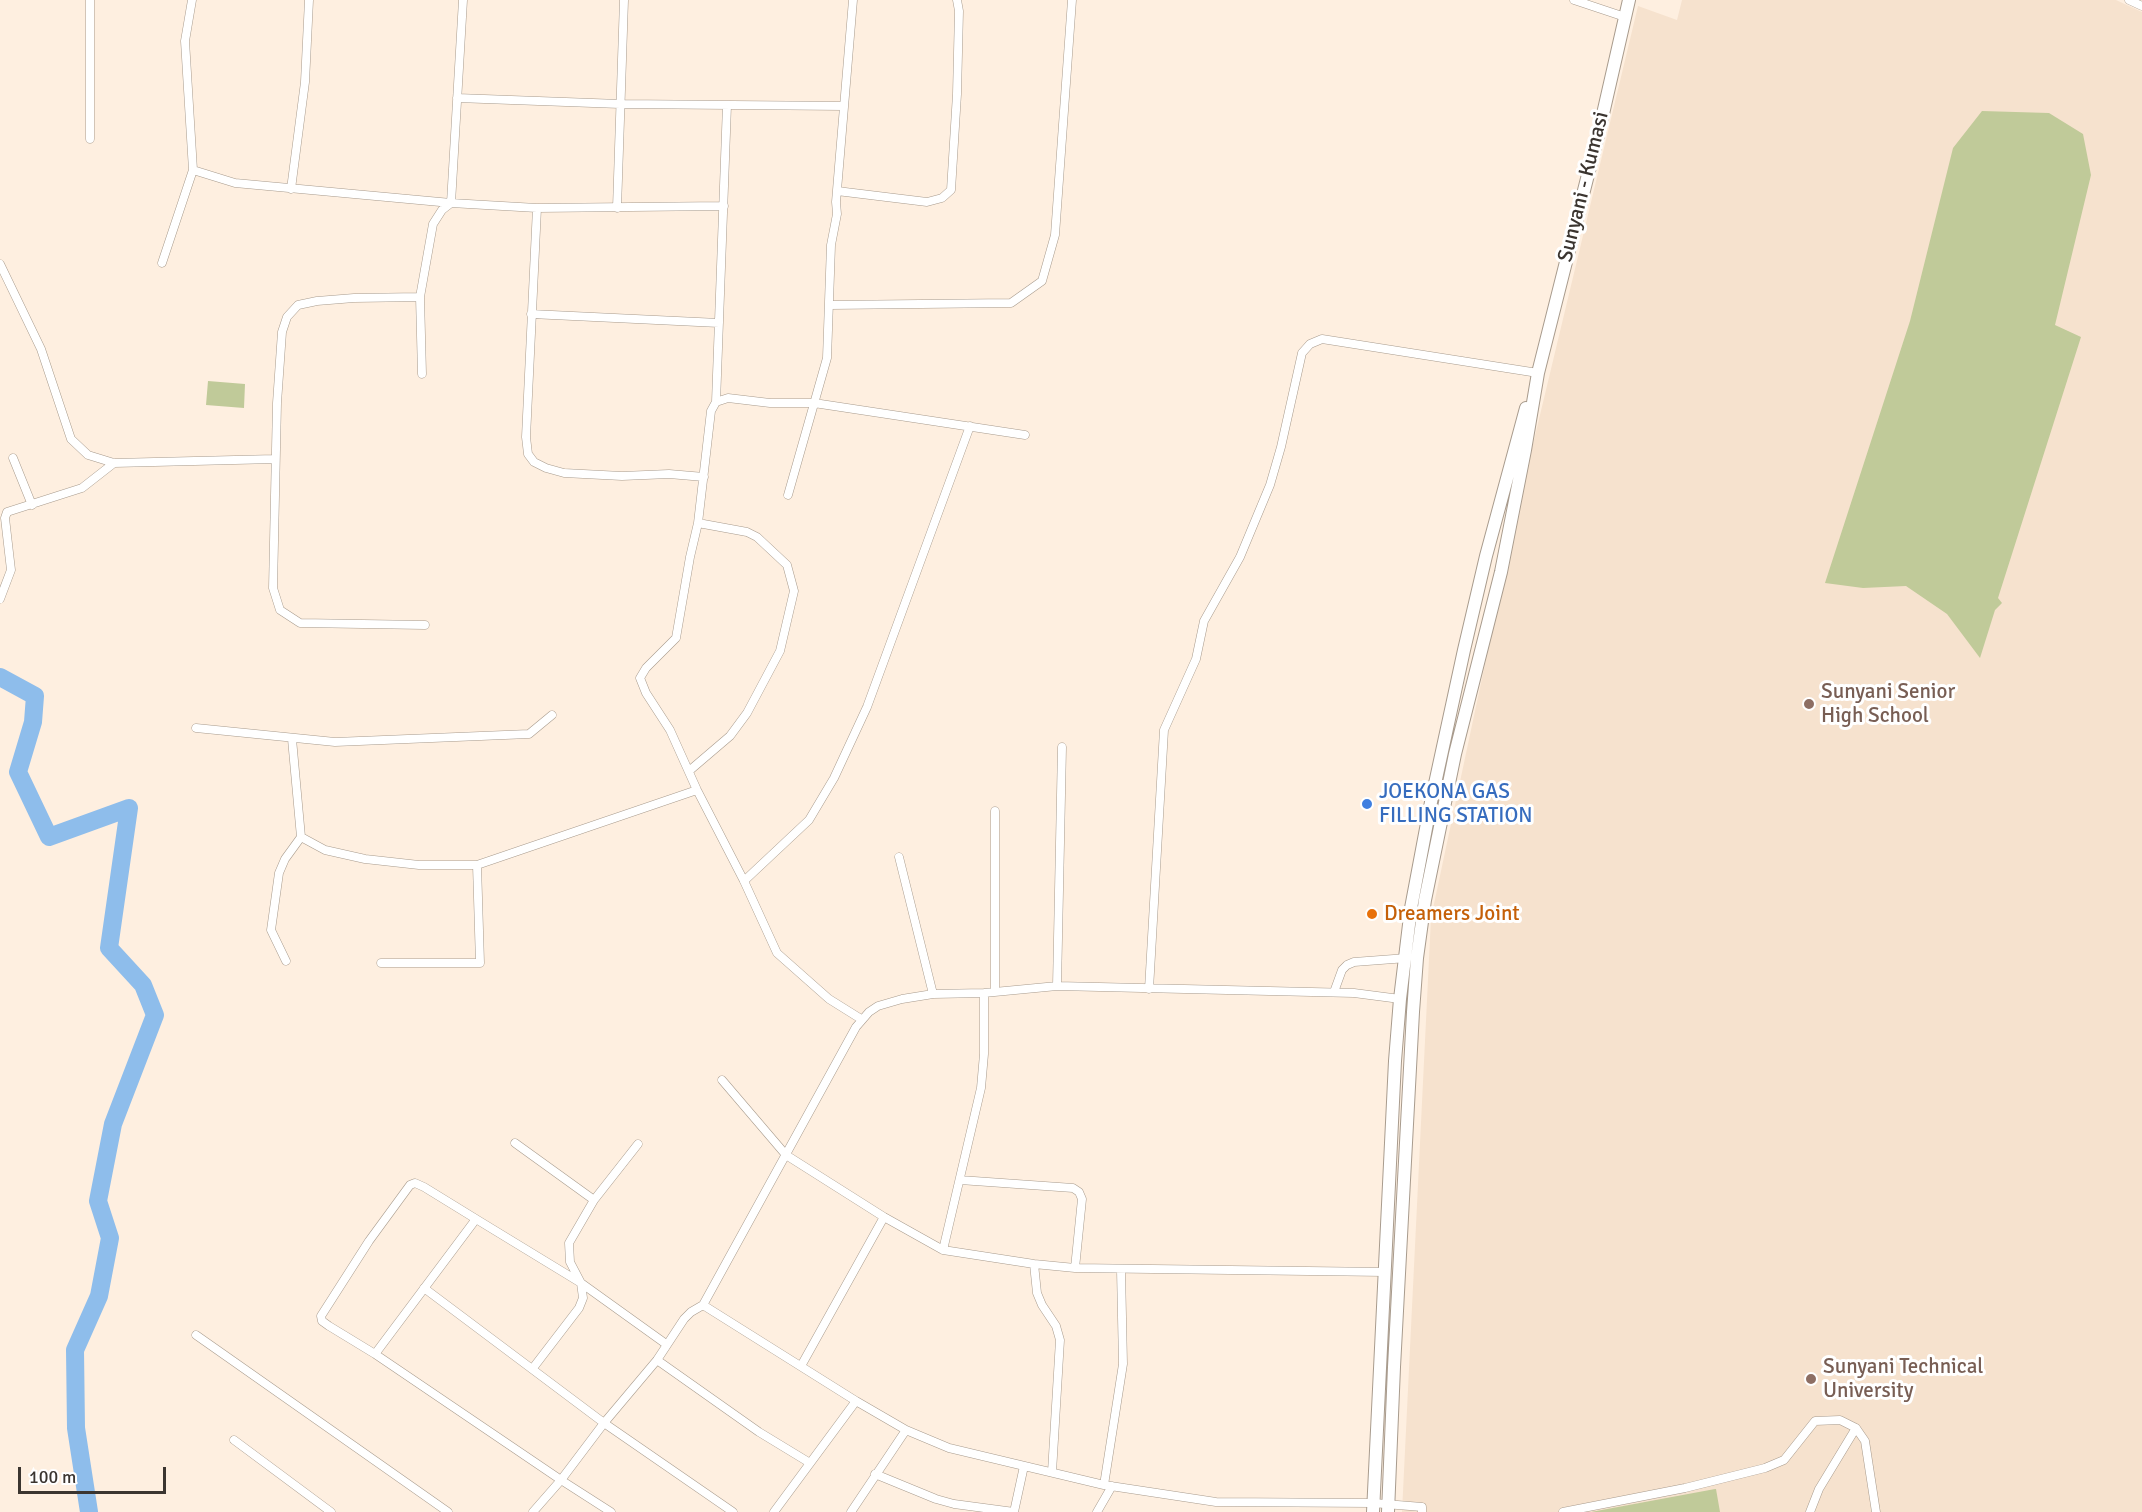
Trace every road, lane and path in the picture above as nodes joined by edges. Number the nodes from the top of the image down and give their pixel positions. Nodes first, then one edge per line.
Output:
1 (90, 0) edge
2 (192, 0) edge
3 (309, 0) edge
4 (464, 0) edge
5 (624, 0) edge
6 (853, 0) edge
7 (957, 0) edge
8 (1072, 0) edge
9 (1574, 0) edge
10 (1629, 0) edge
11 (2129, 0) edge
12 (2142, 6) edge
13 (1625, 17) junction
14 (458, 98) junction
15 (620, 104) junction
16 (727, 105) junction
17 (844, 106) junction
18 (90, 139) dead end
19 (194, 170) junction
20 (291, 189) junction
21 (837, 191) junction
22 (452, 203) junction
23 (724, 206) junction
24 (537, 208) junction
25 (617, 208) junction
26 (162, 263) dead end
27 (0, 264) edge
28 (420, 297) junction
29 (830, 304) junction
30 (531, 314) junction
31 (719, 323) junction
32 (1538, 373) junction
33 (422, 375) dead end
34 (716, 402) junction
35 (814, 403) junction
36 (970, 426) junction
37 (1025, 435) dead end
38 (14, 458) dead end
39 (275, 459) junction
40 (114, 463) junction
41 (704, 477) junction
42 (788, 495) dead end
43 (32, 505) junction
44 (698, 523) junction
45 (0, 599) edge
46 (425, 625) dead end
47 (552, 715) dead end
48 (196, 728) dead end
49 (292, 739) junction
50 (1062, 747) dead end
51 (689, 771) junction
52 (697, 790) junction
53 (995, 811) dead end
54 (301, 837) junction
55 (899, 857) dead end
56 (477, 865) junction
57 (744, 881) junction
58 (1411, 958) junction
59 (286, 961) dead end
60 (381, 963) dead end
61 (1057, 986) junction
62 (1149, 989) junction
63 (995, 991) junction
64 (1334, 992) junction
65 (984, 993) junction
66 (933, 994) junction
67 (1400, 999) junction
68 (861, 1019) junction
69 (722, 1080) dead end
70 (515, 1143) dead end
71 (638, 1144) dead end
72 (786, 1155) junction
73 (960, 1180) junction
74 (594, 1200) junction
75 (884, 1217) junction
76 (476, 1219) junction
77 (943, 1250) junction
78 (1034, 1264) junction
79 (1075, 1268) junction
80 (1121, 1270) junction
81 (1385, 1272) junction
82 (581, 1283) junction
83 (424, 1287) junction
84 (703, 1305) junction
85 (196, 1335) dead end
86 (666, 1344) junction
87 (375, 1354) junction
88 (657, 1360) junction
89 (801, 1366) junction
90 (533, 1368) junction
91 (856, 1401) junction
92 (604, 1423) junction
93 (1856, 1428) junction
94 (906, 1430) junction
95 (234, 1440) dead end
96 (810, 1464) junction
97 (1024, 1466) junction
98 (1052, 1472) junction
99 (875, 1474) junction
100 (561, 1480) junction
101 (1108, 1485) junction
102 (1373, 1507) edge
103 (955, 1508) edge
104 (1388, 1508) edge
105 (331, 1512) edge
106 (448, 1512) edge
107 (533, 1512) edge
108 (611, 1512) edge
109 (733, 1512) edge
110 (774, 1512) edge
111 (851, 1512) edge
112 (1097, 1512) edge
113 (1422, 1512) edge
114 (1563, 1512) edge
115 (1810, 1512) edge
116 (1876, 1512) edge

1 - 18 street
2 - 19 street
3 - 20 street
4 - 14 street
5 - 15 street
6 - 17 street
7 - 21 street
8 - 29 street
9 - 13 street
10 - 13 main road, Sunyani - Kumasi
11 - 12 street
13 - 32 main road, Sunyani - Kumasi
14 - 15 street
14 - 22 street
15 - 16 street
15 - 25 street
16 - 17 street
16 - 23 street
17 - 21 street
19 - 20 street
19 - 26 street
20 - 22 street
21 - 29 street
22 - 24 street
22 - 28 street
23 - 25 street
23 - 31 street
24 - 25 street
24 - 30 street
27 - 40 street
28 - 33 street
28 - 39 street
29 - 35 street
30 - 31 street
30 - 41 street
31 - 34 street
32 - 58 main road
32 - 58 main road
32 - 62 street
34 - 35 street
34 - 41 street
35 - 36 street
35 - 42 street
36 - 37 street
36 - 57 street
38 - 43 street
39 - 40 street
39 - 46 street
40 - 43 street
41 - 44 street
43 - 45 street
44 - 51 street
44 - 51 street
47 - 49 street
48 - 49 street
49 - 54 street
50 - 61 street
51 - 52 street
52 - 56 street
52 - 57 street
53 - 63 street
54 - 56 street
54 - 59 street
55 - 66 street
56 - 60 street
57 - 68 street
58 - 64 street
58 - 67 main road
58 - 104 main road
61 - 62 street
61 - 63 street
62 - 64 street
63 - 65 street
64 - 67 street
65 - 66 street
65 - 73 street
66 - 68 street
67 - 81 main road
68 - 72 street
69 - 72 street
70 - 74 street
71 - 74 street
72 - 75 street
72 - 84 street
73 - 77 street
73 - 79 street
74 - 82 street
75 - 77 street
75 - 89 street
76 - 82 street
76 - 83 street
76 - 87 street
77 - 78 street
78 - 79 street
78 - 98 street
79 - 80 street
80 - 81 street
80 - 101 street
81 - 102 main road
82 - 86 street
82 - 90 street
83 - 87 street
83 - 90 street
84 - 86 street
84 - 89 street
85 - 106 street
86 - 88 street
87 - 100 street
88 - 92 street
88 - 96 street
89 - 91 street
90 - 92 street
91 - 94 street
91 - 96 street
92 - 100 street
92 - 109 street
93 - 114 street
93 - 115 street
93 - 116 street
94 - 97 street
94 - 99 street
95 - 105 street
96 - 110 street
97 - 98 street
97 - 103 street
98 - 101 street
99 - 103 street
99 - 111 street
100 - 107 street
100 - 108 street
101 - 102 street
101 - 112 street
102 - 104 street
104 - 113 street

